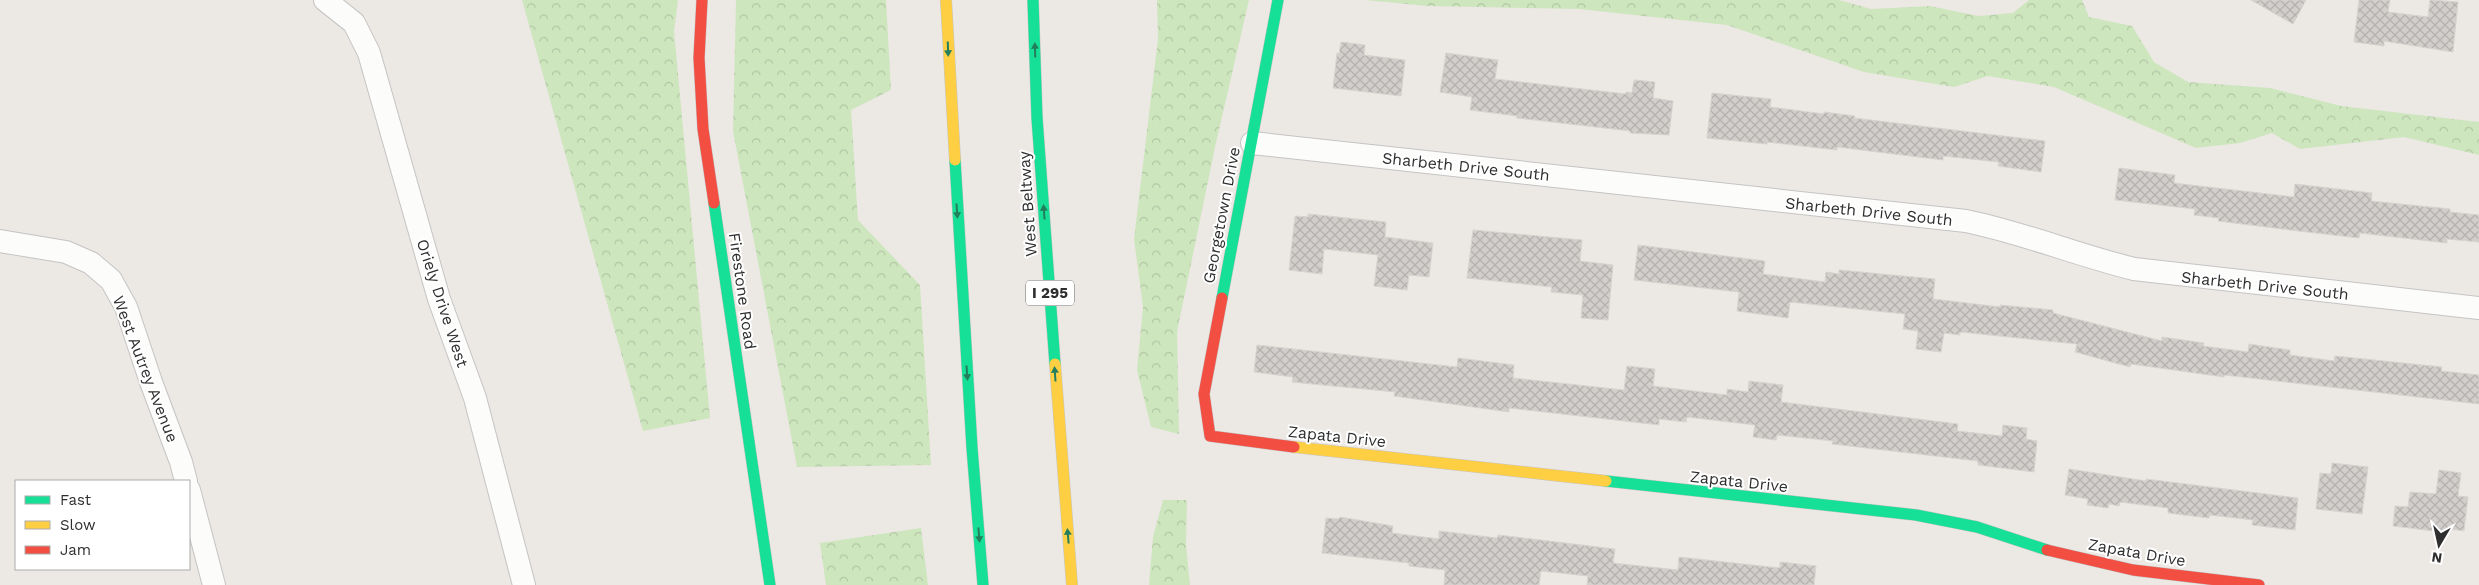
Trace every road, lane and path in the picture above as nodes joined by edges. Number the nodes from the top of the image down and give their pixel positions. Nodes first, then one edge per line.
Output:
1 (325, 0) edge
2 (702, 0) edge
3 (946, 0) edge
4 (1033, 0) edge
5 (1278, 0) edge
6 (1252, 143) junction
7 (0, 241) edge
8 (2479, 308) edge
9 (1210, 436) joint
10 (186, 480) edge
11 (190, 494) edge
12 (214, 585) edge
13 (524, 585) edge
14 (770, 585) edge
15 (983, 585) edge
16 (1072, 585) edge
17 (2260, 585) edge

1 - 13 street, Oriely Drive West
2 - 14 main road, Firestone Road
3 -> 15 main road
16 -> 4 main road, West Beltway / I 295
5 - 6 main road, Georgetown Drive
6 - 8 street, Sharbeth Drive South
6 - 9 main road, Georgetown Drive
7 - 10 street, West Autrey Avenue
9 - 17 main road, Zapata Drive
11 - 12 street

